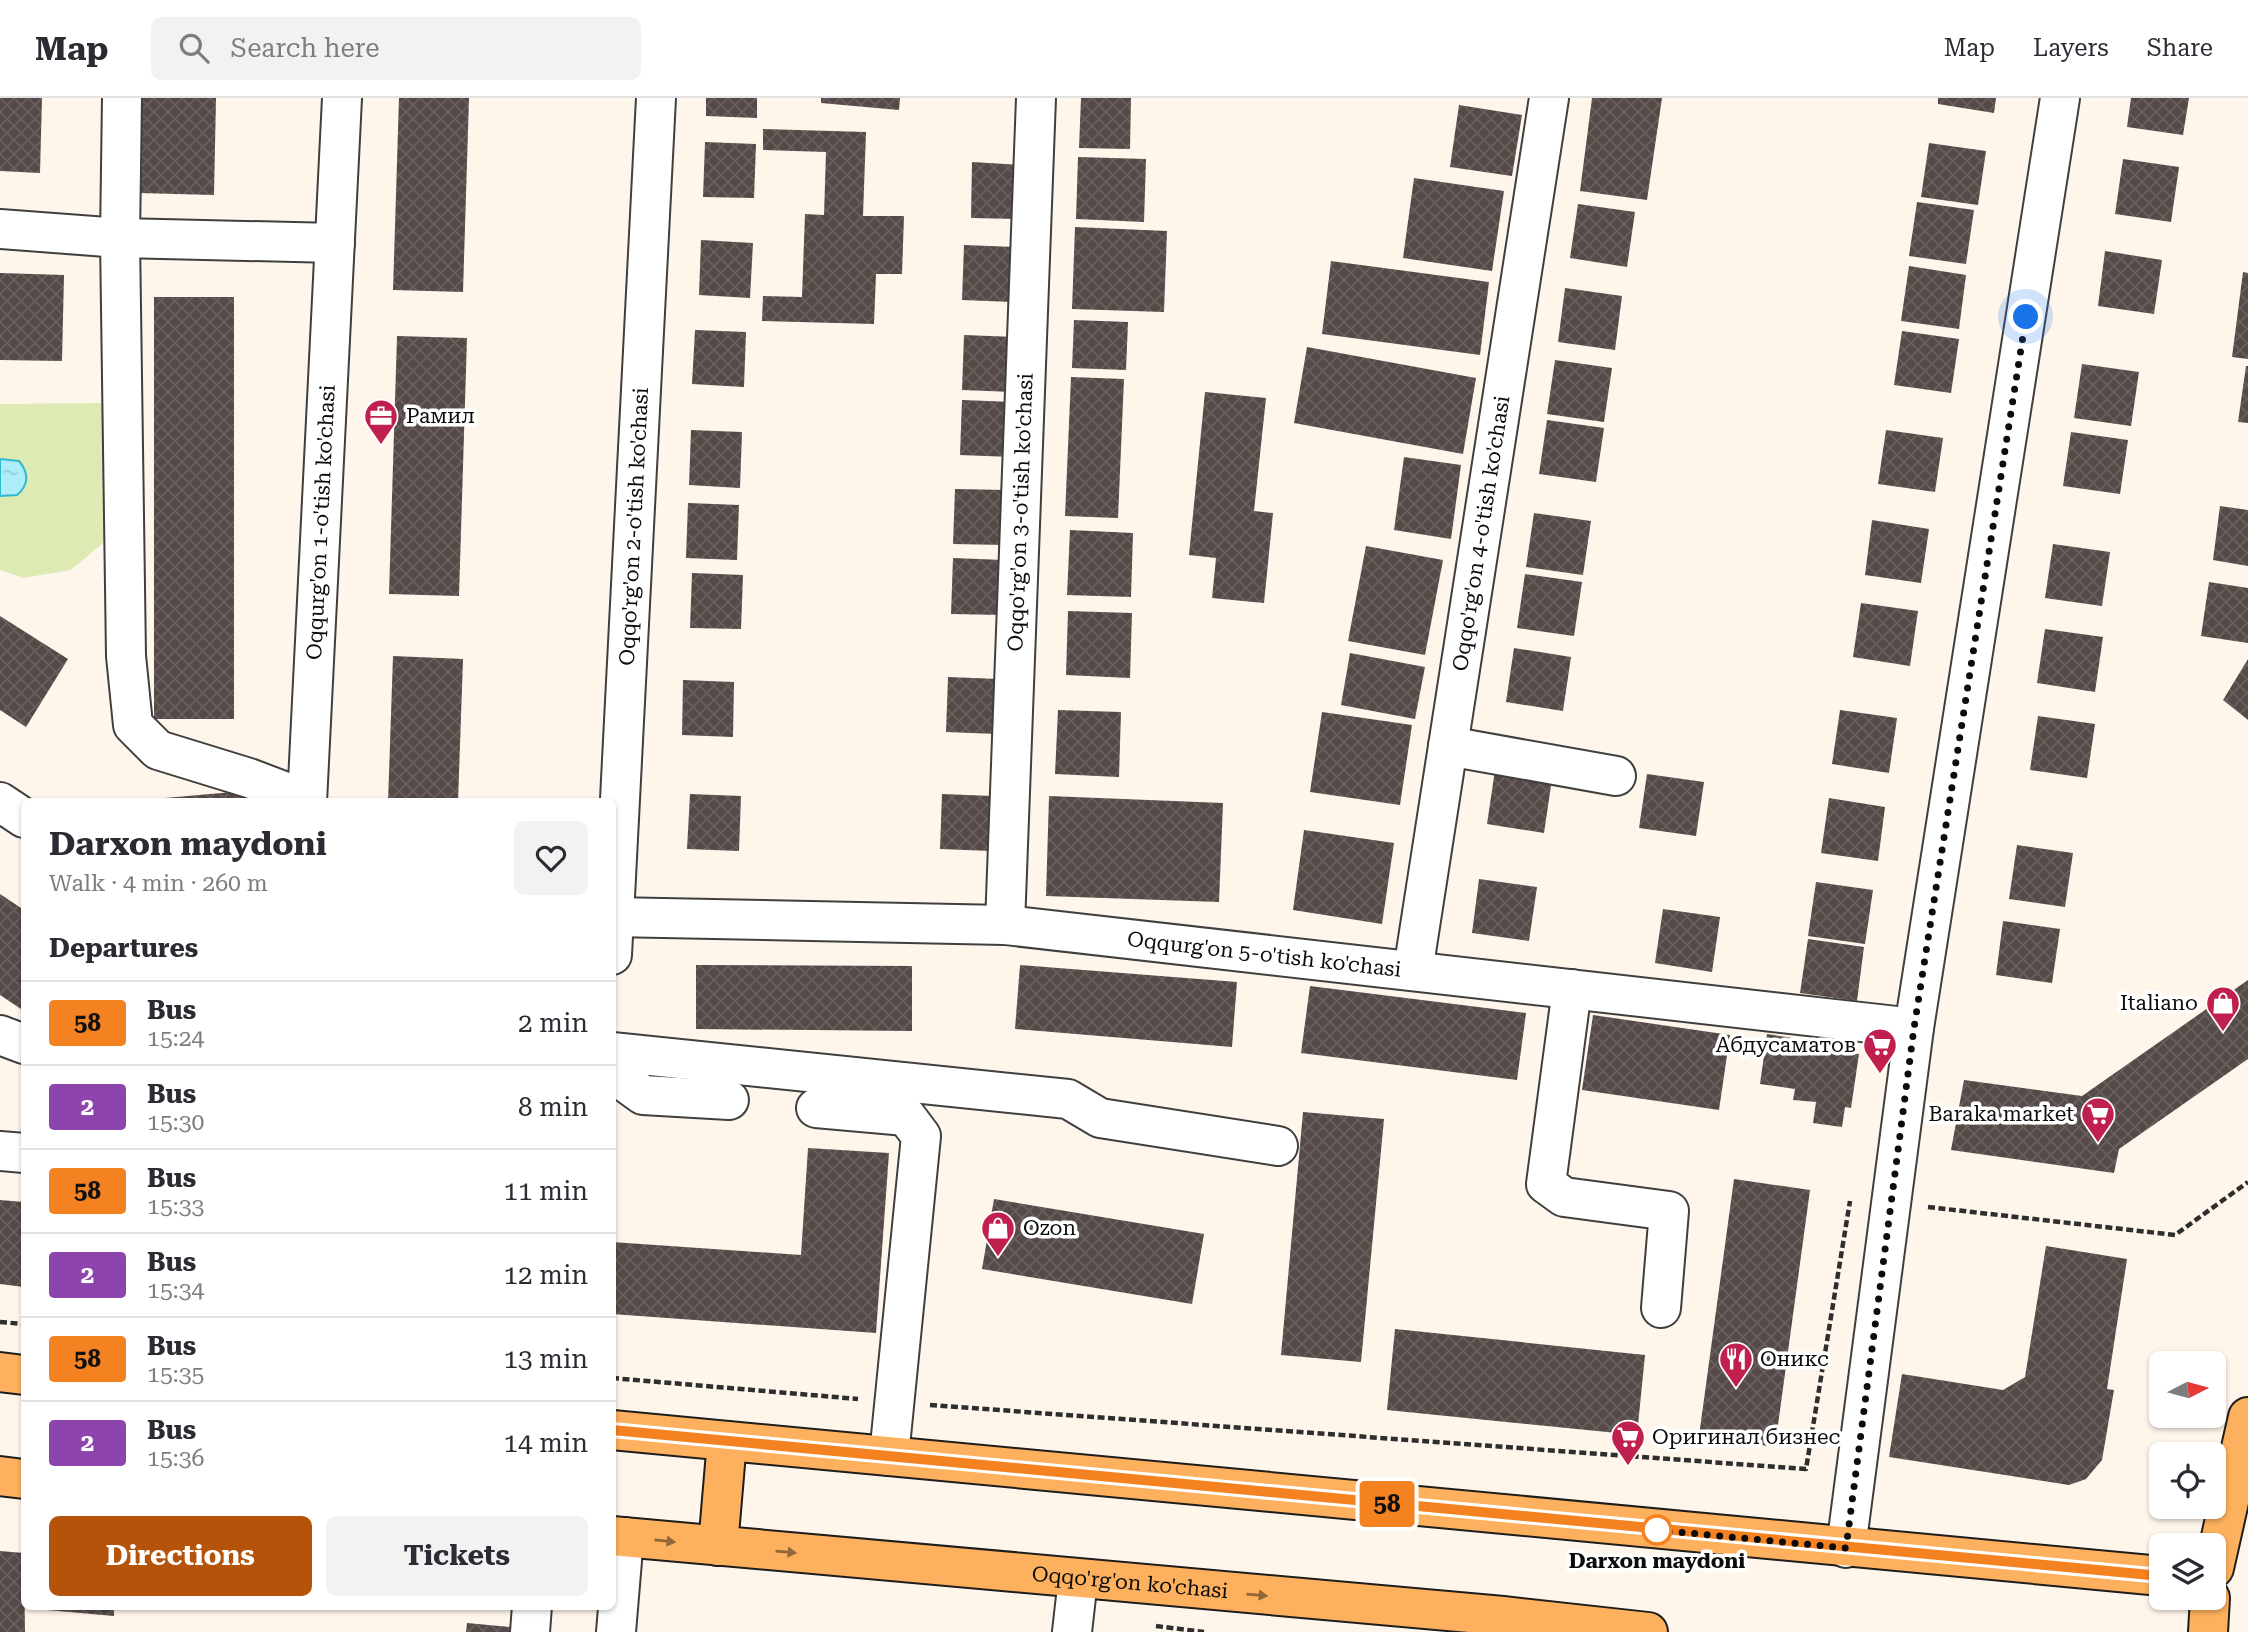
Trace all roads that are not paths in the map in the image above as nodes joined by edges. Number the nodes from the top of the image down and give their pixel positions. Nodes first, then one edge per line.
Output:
1 (122, 98) edge
2 (342, 98) edge
3 (656, 98) edge
4 (1035, 98) edge
5 (1549, 98) edge
6 (2060, 98) edge
7 (0, 229) edge
8 (120, 238) junction
9 (335, 243) junction
10 (1448, 746) junction
11 (1616, 776) dead end
12 (299, 798) edge
13 (307, 798) edge
14 (0, 802) edge
15 (21, 816) edge
16 (616, 878) edge
17 (616, 917) edge
18 (1005, 925) junction
19 (1413, 971) junction
20 (1572, 989) junction
21 (1914, 1028) junction
22 (0, 1035) edge
23 (21, 1043) edge
24 (616, 1052) edge
25 (616, 1075) edge
26 (729, 1100) dead end
27 (816, 1108) dead end
28 (1278, 1146) dead end
29 (0, 1151) edge
30 (21, 1153) edge
31 (1661, 1308) dead end
32 (0, 1373) edge
33 (21, 1375) edge
34 (2248, 1417) edge
35 (616, 1430) edge
36 (727, 1441) junction
37 (890, 1456) junction
38 (0, 1476) edge
39 (21, 1479) edge
40 (2222, 1533) edge
41 (618, 1536) edge
42 (718, 1546) junction
43 (1846, 1548) junction
44 (2149, 1575) edge
45 (1078, 1579) junction
46 (532, 1610) edge
47 (2209, 1610) edge
48 (1503, 1624) edge
49 (530, 1632) edge
50 (616, 1632) edge
51 (1072, 1632) edge
52 (1648, 1632) edge
53 (2208, 1632) edge

1 - 8 street
2 - 9 street, Oqqurg'on 1-o'tish ko'chasi
3 - 16 street, Oqqo'rg'on 2-o'tish ko'chasi
4 - 18 street, Oqqo'rg'on 3-o'tish ko'chasi
5 - 10 street, Oqqo'rg'on 4-o'tish ko'chasi
6 - 21 street
7 - 8 street
8 - 9 street
8 - 12 street
9 - 13 street, Oqqurg'on 1-o'tish ko'chasi
10 - 11 street
10 - 19 street, Oqqo'rg'on 4-o'tish ko'chasi
14 - 15 street
17 - 18 street, Oqqurg'on 5-o'tish ko'chasi
18 - 19 street, Oqqurg'on 5-o'tish ko'chasi
19 - 20 street, Oqqurg'on 5-o'tish ko'chasi
20 - 21 street, Oqqurg'on 5-o'tish ko'chasi
20 - 31 street
21 - 43 street
22 - 23 street
24 - 28 street
25 - 26 street
27 - 37 street
29 - 30 street
32 - 33 main road
34 - 40 main road
35 - 36 main road
36 - 37 main road
36 - 42 main road
37 - 43 main road
38 - 39 main road
41 -> 42 main road, Oqqo'rg'on ko'chasi
41 - 50 street
42 -> 45 main road, Oqqo'rg'on ko'chasi
43 - 44 main road
45 -> 48 main road, Oqqo'rg'on ko'chasi
45 - 51 street
46 - 49 street
47 - 53 main road
48 - 52 main road, Oqqo'rg'on ko'chasi

